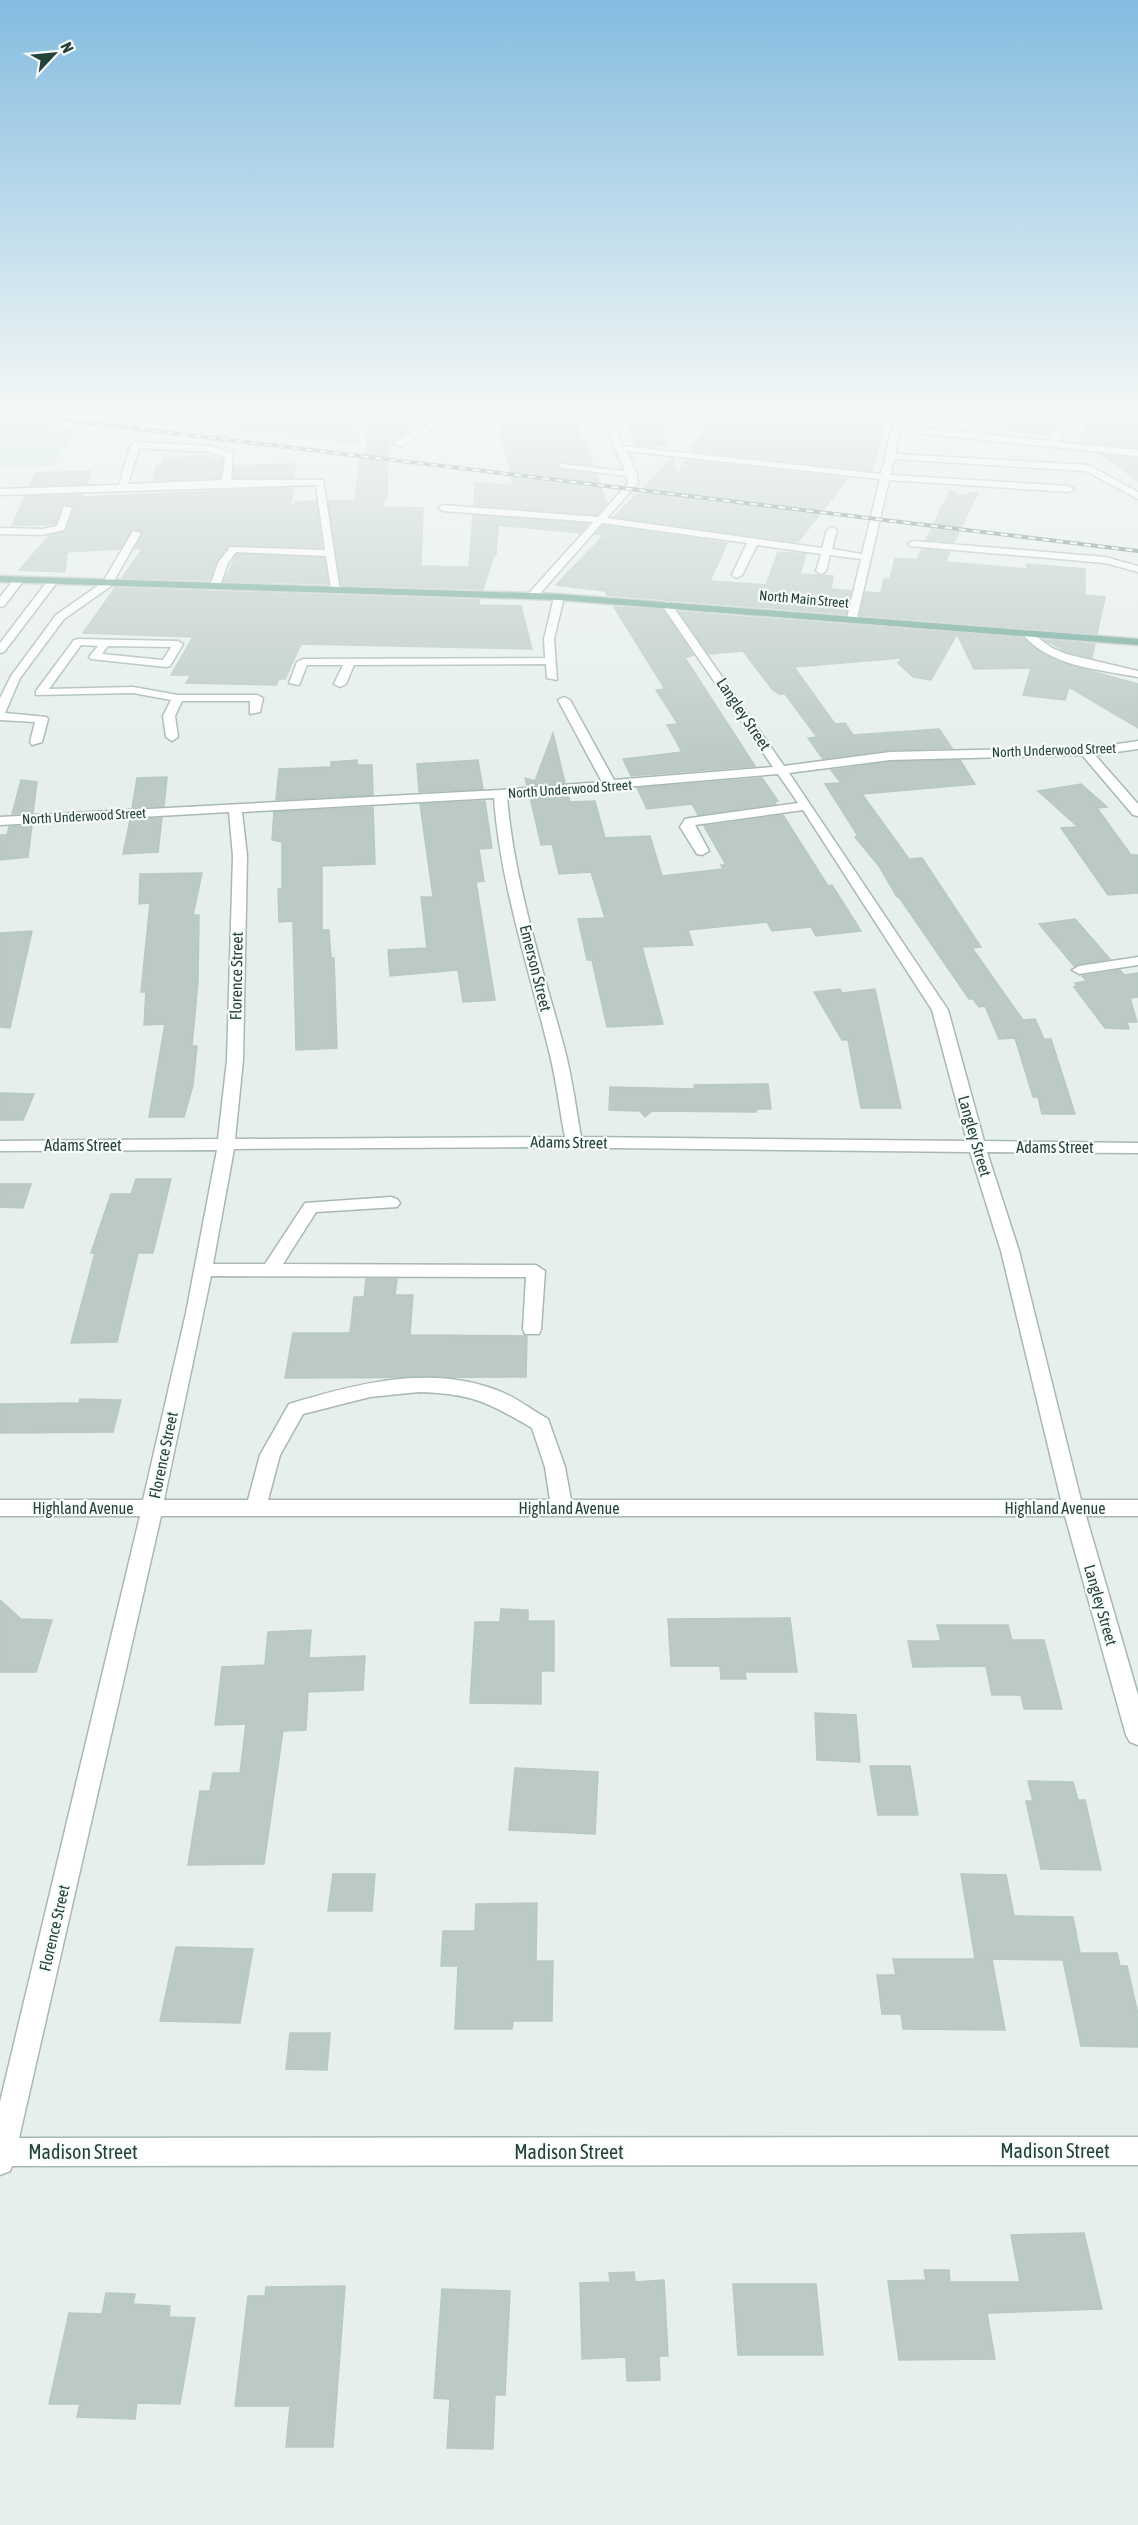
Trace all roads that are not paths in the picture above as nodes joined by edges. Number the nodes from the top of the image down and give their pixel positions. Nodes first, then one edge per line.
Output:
1 (61, 527) edge
2 (327, 527) edge
3 (594, 527) edge
4 (648, 527) edge
5 (873, 527) edge
6 (832, 530) dead end
7 (0, 531) edge
8 (136, 533) dead end
9 (753, 542) junction
10 (913, 544) dead end
11 (826, 551) junction
12 (331, 553) junction
13 (865, 557) junction
14 (1138, 569) edge
15 (820, 572) dead end
16 (737, 575) dead end
17 (0, 579) edge
18 (19, 580) junction
19 (53, 581) junction
20 (107, 584) junction
21 (215, 586) junction
22 (336, 589) junction
23 (533, 595) junction
24 (559, 597) junction
25 (0, 604) edge
26 (666, 604) junction
27 (852, 618) junction
28 (1026, 632) junction
29 (1138, 642) edge
30 (105, 643) junction
31 (13, 653) edge
32 (551, 661) junction
33 (350, 662) junction
34 (1138, 674) edge
35 (552, 678) dead end
36 (295, 683) dead end
37 (340, 684) dead end
38 (178, 698) junction
39 (564, 700) dead end
40 (254, 712) dead end
41 (0, 713) edge
42 (172, 737) dead end
43 (36, 742) dead end
44 (1138, 745) edge
45 (1085, 751) junction
46 (781, 770) junction
47 (611, 786) junction
48 (500, 794) junction
49 (806, 806) junction
50 (236, 809) junction
51 (1138, 812) edge
52 (0, 821) edge
53 (702, 851) dead end
54 (1138, 961) edge
55 (1079, 970) dead end
56 (574, 1142) junction
57 (226, 1144) junction
58 (0, 1146) edge
59 (977, 1147) junction
60 (1138, 1148) edge
61 (391, 1203) dead end
62 (203, 1270) junction
63 (270, 1270) junction
64 (532, 1329) dead end
65 (0, 1508) edge
66 (152, 1508) junction
67 (256, 1508) junction
68 (562, 1508) junction
69 (1073, 1508) junction
70 (1138, 1508) edge
71 (1138, 1735) edge
72 (1138, 2151) edge
73 (1, 2155) edge

1 - 7 street
2 - 12 street
3 - 23 street
4 - 9 street
5 - 13 street
6 - 11 street
8 - 20 street
9 - 11 street
9 - 16 street
10 - 14 street
11 - 13 street
11 - 15 street
12 - 21 street
12 - 22 street
13 - 27 street
17 - 18 main road, North Main Street
18 - 19 main road, North Main Street
18 - 25 street
19 - 20 main road, North Main Street
19 - 31 street
20 - 21 main road, North Main Street
20 - 31 street
21 - 22 main road, North Main Street
22 - 23 main road, North Main Street
23 - 24 main road, North Main Street
24 - 26 main road, North Main Street
24 - 32 street
26 - 27 main road, North Main Street
26 - 46 street, Langley Street
27 - 28 main road, North Main Street
28 - 29 main road, North Main Street
28 - 34 street
30 - 30 street
30 - 38 street
31 - 41 street
32 - 33 street
32 - 35 street
33 - 36 street
33 - 37 street
38 - 40 street
38 - 42 street
39 - 47 street
41 - 43 street
44 - 45 street, North Underwood Street
45 - 46 street, North Underwood Street
45 - 51 street
46 - 47 street, North Underwood Street
46 - 49 street, Langley Street
47 - 48 street, North Underwood Street
48 - 50 street, North Underwood Street
48 - 56 street, Emerson Street
49 - 53 street
49 - 59 street, Langley Street
50 - 52 street, North Underwood Street
50 - 57 street, Florence Street
54 - 55 street
56 - 57 street, Adams Street
56 - 59 street, Adams Street
57 - 58 street, Adams Street
57 - 62 street, Florence Street
59 - 60 street, Adams Street
59 - 69 street, Langley Street
61 - 63 street
62 - 63 street
62 - 66 street, Florence Street
63 - 64 street
65 - 66 street, Highland Avenue
66 - 67 street, Highland Avenue
66 - 73 street, Florence Street
67 - 68 street, Highland Avenue
67 - 68 street
68 - 69 street, Highland Avenue
69 - 70 street, Highland Avenue
69 - 71 street, Langley Street
72 - 73 street, Madison Street

